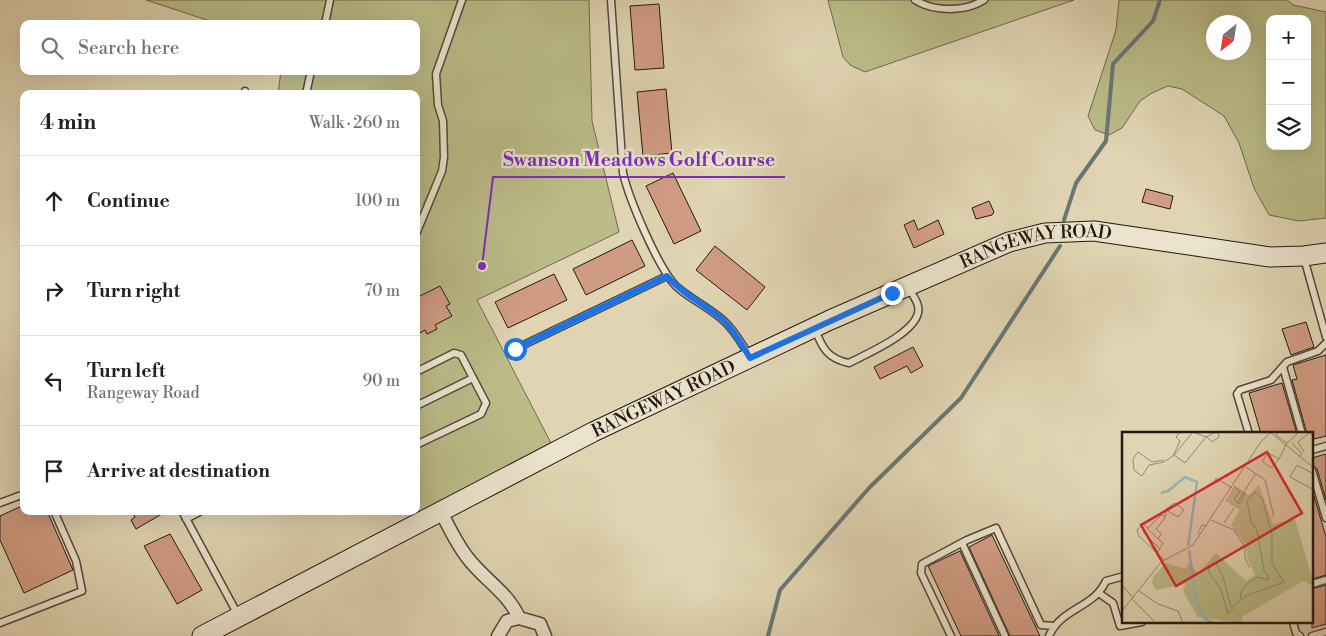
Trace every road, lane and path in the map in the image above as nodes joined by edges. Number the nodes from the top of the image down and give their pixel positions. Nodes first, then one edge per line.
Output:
1 (330, 0) edge
2 (462, 0) edge
3 (611, 0) edge
4 (915, 0) edge
5 (984, 0) edge
6 (326, 20) edge
7 (310, 75) edge
8 (307, 90) edge
9 (420, 224) edge
10 (1326, 253) edge
11 (1304, 256) junction
12 (667, 276) junction
13 (907, 286) junction
14 (814, 328) junction
15 (1326, 337) edge
16 (1326, 344) edge
17 (515, 349) dead end
18 (750, 358) junction
19 (1283, 367) junction
20 (420, 370) edge
21 (472, 378) junction
22 (420, 404) edge
23 (1248, 432) edge
24 (1301, 432) edge
25 (420, 443) edge
26 (1314, 477) edge
27 (20, 496) edge
28 (0, 503) edge
29 (440, 510) junction
30 (56, 515) edge
31 (184, 515) edge
32 (194, 515) edge
33 (1326, 518) edge
34 (186, 519) junction
35 (962, 543) junction
36 (1122, 577) edge
37 (1100, 594) junction
38 (239, 616) junction
39 (519, 618) junction
40 (0, 623) edge
41 (1131, 624) edge
42 (1294, 624) edge
43 (1054, 626) junction
44 (1326, 632) edge
45 (202, 636) edge
46 (498, 636) edge
47 (545, 636) edge
48 (951, 636) edge
49 (1005, 636) edge
50 (1049, 636) edge
51 (1300, 636) edge
52 (1312, 636) edge

1 - 6 lane
2 - 9 lane
3 - 12 lane
4 - 5 lane
7 - 8 lane
10 - 11 street, RANGEWAY ROAD
11 - 13 street, RANGEWAY ROAD
11 - 15 lane
12 - 17 lane
12 - 18 lane
13 - 14 street, RANGEWAY ROAD
13 - 14 lane
14 - 18 street, RANGEWAY ROAD
16 - 19 lane
18 - 29 street, RANGEWAY ROAD
19 - 23 lane
19 - 24 lane
20 - 21 lane
21 - 22 lane
21 - 25 lane
26 - 33 lane
27 - 28 lane
29 - 38 street, RANGEWAY ROAD
29 - 39 street
30 - 40 lane
31 - 34 lane
32 - 34 lane
34 - 38 lane
35 - 43 lane
35 - 48 lane
35 - 49 lane
36 - 37 lane
37 - 41 lane
37 - 43 lane
38 - 45 street, RANGEWAY ROAD
39 - 46 street
39 - 47 street
42 - 51 lane
43 - 50 lane
44 - 52 lane

